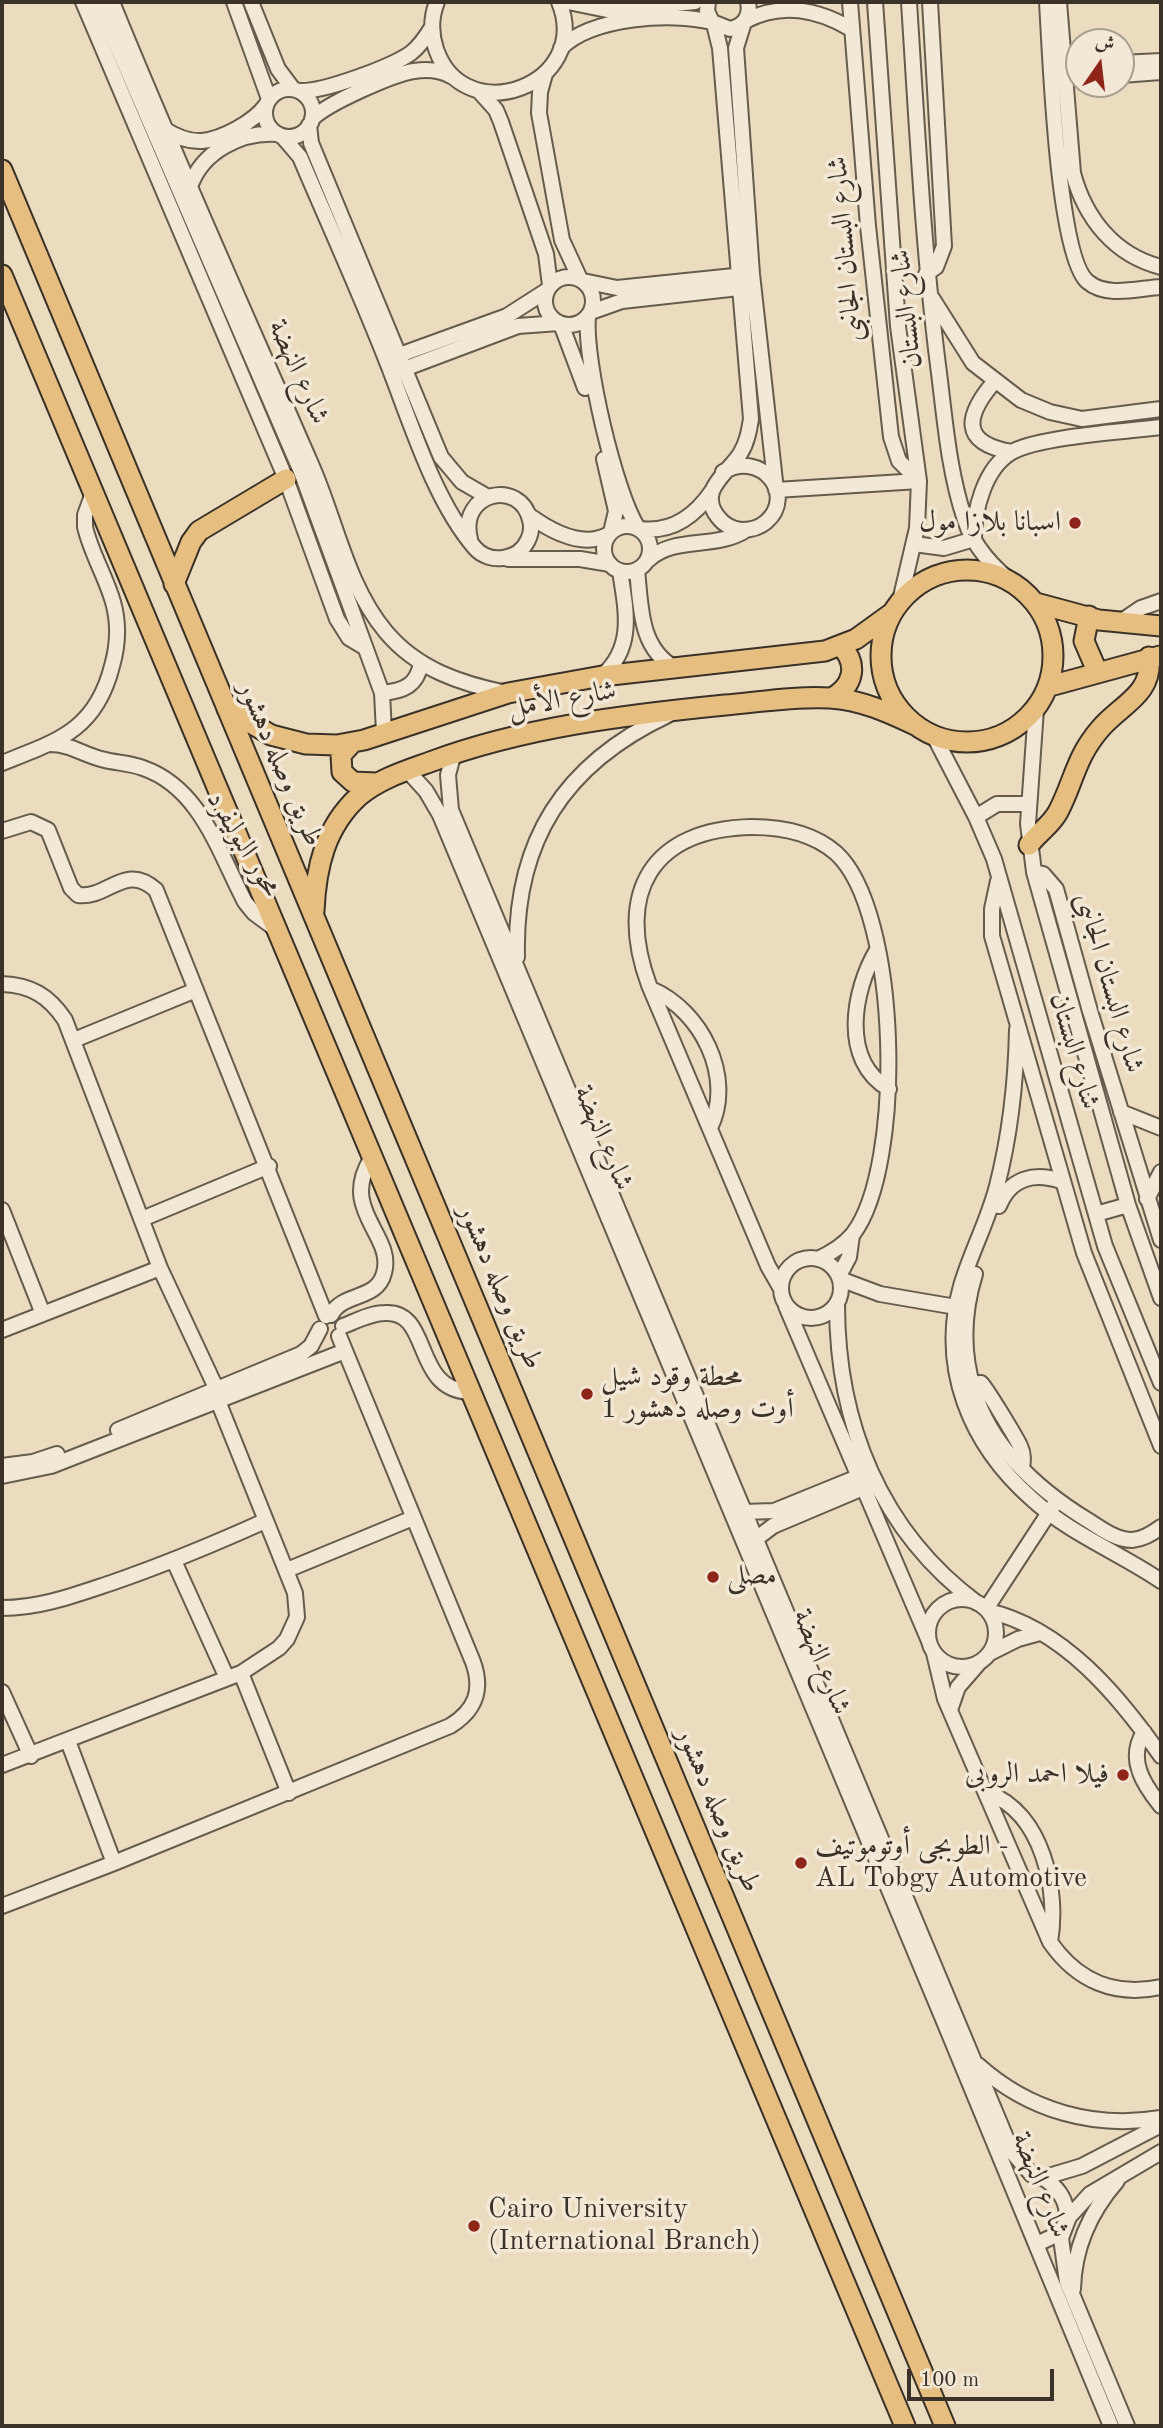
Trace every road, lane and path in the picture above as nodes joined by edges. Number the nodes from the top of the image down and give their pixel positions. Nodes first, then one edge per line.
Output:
1 (83, 2) edge
2 (98, 2) edge
3 (112, 2) edge
4 (234, 2) edge
5 (251, 2) edge
6 (437, 2) edge
7 (559, 2) edge
8 (568, 2) edge
9 (695, 2) edge
10 (708, 2) edge
11 (748, 2) edge
12 (850, 2) edge
13 (875, 2) edge
14 (909, 2) edge
15 (930, 2) edge
16 (1047, 2) edge
17 (1059, 2) edge
18 (744, 22) junction
19 (713, 23) junction
20 (432, 27) junction
21 (851, 29) junction
22 (117, 30) junction
23 (561, 48) junction
24 (1161, 61) edge
25 (1135, 62) edge
26 (546, 73) junction
27 (1154, 73) edge
28 (1135, 74) edge
29 (1062, 75) edge
30 (454, 77) junction
31 (1161, 84) edge
32 (297, 90) junction
33 (478, 90) junction
34 (267, 102) junction
35 (310, 122) junction
36 (164, 130) junction
37 (280, 135) junction
38 (2, 170) edge
39 (190, 187) junction
40 (889, 205) junction
41 (866, 206) junction
42 (1092, 221) junction
43 (1070, 239) junction
44 (1142, 261) junction
45 (1161, 267) edge
46 (221, 274) junction
47 (2, 275) edge
48 (582, 280) junction
49 (746, 281) junction
50 (927, 281) junction
51 (1161, 287) edge
52 (548, 288) junction
53 (1139, 288) junction
54 (589, 314) junction
55 (560, 323) junction
56 (395, 364) junction
57 (995, 382) junction
58 (1161, 408) edge
59 (282, 414) junction
60 (1161, 426) edge
61 (1012, 452) junction
62 (723, 472) junction
63 (286, 479) junction
64 (919, 481) junction
65 (712, 490) junction
66 (776, 490) junction
67 (93, 493) junction
68 (488, 497) junction
69 (530, 516) junction
70 (639, 528) junction
71 (746, 530) junction
72 (610, 533) junction
73 (470, 539) junction
74 (974, 539) junction
75 (914, 544) junction
76 (503, 558) junction
77 (642, 565) junction
78 (615, 568) junction
79 (174, 584) junction
80 (1021, 589) junction
81 (1161, 601) edge
82 (1036, 603) junction
83 (896, 607) junction
84 (1089, 616) junction
85 (1119, 623) junction
86 (1161, 626) edge
87 (841, 646) junction
88 (363, 647) junction
89 (1157, 657) edge
90 (421, 663) junction
91 (675, 668) junction
92 (1097, 671) junction
93 (602, 676) junction
94 (1050, 687) junction
95 (382, 693) junction
96 (508, 693) junction
97 (832, 698) junction
98 (225, 708) junction
99 (1036, 709) junction
100 (679, 710) junction
101 (915, 726) junction
102 (384, 733) junction
103 (934, 736) junction
104 (352, 743) junction
105 (50, 744) junction
106 (454, 752) junction
107 (2, 763) edge
108 (407, 770) junction
109 (376, 783) junction
110 (1029, 804) junction
111 (976, 817) junction
112 (2, 831) edge
113 (1029, 845) junction
114 (1034, 872) junction
115 (999, 876) junction
116 (314, 919) junction
117 (278, 931) junction
118 (877, 950) junction
119 (517, 965) junction
120 (2, 984) edge
121 (651, 989) junction
122 (196, 990) junction
123 (1017, 1029) junction
124 (537, 1033) junction
125 (74, 1040) junction
126 (889, 1089) junction
127 (1121, 1112) junction
128 (710, 1128) junction
129 (1161, 1128) edge
130 (371, 1159) junction
131 (269, 1167) junction
132 (1161, 1172) edge
133 (1061, 1181) junction
134 (1147, 1199) junction
135 (1128, 1205) junction
136 (2, 1210) edge
137 (1096, 1214) junction
138 (142, 1219) junction
139 (852, 1235) junction
140 (1161, 1240) edge
141 (762, 1251) junction
142 (818, 1259) junction
143 (793, 1263) junction
144 (1155, 1265) edge
145 (160, 1268) junction
146 (839, 1277) junction
147 (780, 1287) junction
148 (368, 1293) junction
149 (880, 1294) junction
150 (1161, 1298) edge
151 (838, 1303) junction
152 (786, 1306) junction
153 (956, 1307) junction
154 (43, 1314) junction
155 (375, 1315) junction
156 (326, 1320) junction
157 (2, 1330) edge
158 (341, 1331) junction
159 (345, 1351) junction
160 (965, 1384) junction
161 (1161, 1384) edge
162 (469, 1392) junction
163 (1141, 1392) junction
164 (218, 1395) junction
165 (1161, 1446) edge
166 (2, 1466) edge
167 (2, 1476) edge
168 (866, 1480) junction
169 (1053, 1507) junction
170 (743, 1512) junction
171 (413, 1518) junction
172 (265, 1521) junction
173 (1161, 1527) edge
174 (751, 1544) junction
175 (174, 1561) junction
176 (288, 1570) junction
177 (1161, 1581) edge
178 (2, 1608) edge
179 (984, 1608) junction
180 (1040, 1633) junction
181 (932, 1647) junction
182 (985, 1658) junction
183 (234, 1675) junction
184 (2, 1692) edge
185 (950, 1710) junction
186 (1144, 1732) junction
187 (68, 1741) junction
188 (31, 1756) junction
189 (1161, 1756) edge
190 (2, 1765) edge
191 (289, 1793) junction
192 (988, 1793) junction
193 (1161, 1806) edge
194 (114, 1863) junction
195 (2, 1906) edge
196 (1050, 1942) junction
197 (1161, 1987) edge
198 (969, 2064) junction
199 (1161, 2118) edge
200 (1161, 2125) edge
201 (1161, 2152) edge
202 (1127, 2171) junction
203 (1037, 2176) junction
204 (1011, 2178) junction
205 (1063, 2230) junction
206 (1037, 2244) junction
207 (1073, 2294) junction
208 (929, 2389) junction
209 (894, 2399) junction
210 (905, 2426) edge
211 (945, 2426) edge
212 (1111, 2426) edge
213 (1128, 2426) edge

1 - 63 street
2 - 22 street, شارع النهضة
3 - 22 street, شارع النهضة
4 - 34 street
5 - 32 street
6 - 20 street
7 - 23 street
8 - 9 street
10 - 19 street
11 - 18 street
12 - 21 street, شارع البستان الجانبى
13 - 40 street, شارع البستان
14 - 50 street, شارع البستان
15 - 50 street
16 - 29 street
17 - 29 street
18 - 19 street
18 - 21 street
18 - 49 street
19 - 23 street
19 - 49 street
20 - 30 street
20 - 32 street
21 - 41 street, شارع البستان الجانبى
22 - 36 street, شارع النهضة
22 - 46 street, شارع النهضة
23 - 26 street
24 - 25 street
26 - 33 street
26 - 48 street
27 - 28 street
27 - 31 street
29 - 42 street
29 - 43 street
30 - 33 street
30 - 35 street
32 - 34 street
32 - 35 street
33 - 52 street
34 - 36 street
34 - 37 street
35 - 37 street
35 - 56 street
36 - 39 street, شارع النهضة
37 - 39 street
37 - 56 street
38 - 79 main road, طريق وصله دهشور
39 - 46 street, شارع النهضة
40 - 41 street
40 - 64 street, شارع البستان
41 - 64 street, شارع البستان الجانبى
42 - 43 street
42 - 44 street
43 - 53 street
44 - 45 street
44 - 53 street
46 - 59 street, شارع النهضة
47 - 67 main road
48 - 49 street
48 - 52 street
48 - 54 street
49 - 54 street
49 - 62 street
49 - 66 street
50 - 57 street
50 - 74 street, شارع البستان
51 - 53 street
52 - 55 street
52 - 56 street
54 - 55 street
54 - 70 street
55 - 56 street
55 - 72 street
56 - 68 street
56 - 73 street
57 - 58 street
57 - 61 street
59 - 88 street, شارع النهضة
59 - 90 street, شارع النهضة
60 - 61 street
61 - 74 street
62 - 65 street
62 - 66 street
63 - 79 main road
63 - 88 street
64 - 66 street
64 - 75 street, شارع البستان
65 - 70 street
65 - 71 street
66 - 71 street
67 - 105 street
67 - 117 main road
68 - 69 street
68 - 73 street
69 - 72 street
69 - 76 street
70 - 72 street
70 - 77 street
71 - 77 street
72 - 78 street
73 - 76 street
74 - 75 street
74 - 80 street, شارع البستان
75 - 83 street, شارع البستان
76 - 78 street
77 - 78 street
77 - 91 street
78 - 93 street
79 - 98 main road, طريق وصله دهشور
80 - 82 main road
80 - 83 main road
81 - 85 street
82 - 84 main road
82 - 94 main road
83 - 87 main road, شارع الأمل
83 - 101 main road
84 - 85 main road
84 - 92 main road
85 - 86 main road
87 - 91 main road, شارع الأمل
87 - 97 main road
88 - 95 street, شارع النهضة
89 - 92 main road
89 - 113 main road
90 - 95 street
90 - 96 street, شارع النهضة
91 - 93 main road, شارع الأمل
92 - 94 main road
93 - 96 main road, شارع الأمل
94 - 99 main road
95 - 102 street, شارع النهضة
96 - 102 main road, شارع الأمل
97 - 100 main road, شارع الأمل
97 - 101 main road, شارع الأمل
98 - 104 main road, شارع الأمل
98 - 116 main road, طريق وصله دهشور
99 - 103 main road
99 - 110 street, شارع البستان
100 - 106 main road, شارع الأمل
100 - 119 street
101 - 103 main road
102 - 104 main road, شارع الأمل
103 - 111 street, شارع البستان
104 - 109 main road
105 - 107 street
105 - 117 street, محور البوليفرد
106 - 108 main road, شارع الأمل
106 - 119 street, شارع النهضة
108 - 109 main road, شارع الأمل
108 - 124 street, شارع النهضة
109 - 116 main road, شارع الأمل
110 - 111 street
110 - 113 street, شارع البستان
111 - 115 street, شارع البستان
112 - 122 street
113 - 114 street, شارع البستان
114 - 127 street, شارع البستان الجانبى
114 - 135 street, شارع البستان
115 - 123 street
115 - 137 street, شارع البستان
116 - 208 main road, طريق وصله دهشور
117 - 130 main road
118 - 121 street
118 - 126 street
118 - 126 street
119 - 124 street, شارع النهضة
120 - 125 street
121 - 128 street
121 - 128 street
122 - 125 street
122 - 131 street
123 - 133 street
123 - 153 street
124 - 170 street, شارع النهضة
124 - 174 street, شارع النهضة
125 - 138 street
126 - 139 street
127 - 129 street
127 - 134 street, شارع البستان الجانبى
128 - 141 street
130 - 148 street
130 - 162 main road
131 - 138 street
131 - 156 street
132 - 134 street
133 - 160 street
133 - 163 street
134 - 140 street, شارع البستان الجانبى
135 - 137 street
135 - 144 street, شارع البستان
136 - 154 street
137 - 161 street, شارع البستان
138 - 145 street
139 - 142 street
139 - 146 street
141 - 143 street
141 - 147 street
142 - 143 street
142 - 146 street
143 - 147 street
144 - 150 street, شارع البستان
145 - 154 street
145 - 164 street
146 - 149 street
146 - 151 street
147 - 152 street
148 - 155 street
148 - 156 street
149 - 151 street
149 - 153 street
151 - 152 street
151 - 168 street
152 - 168 street
153 - 160 street
154 - 157 street
155 - 158 street
155 - 162 street
156 - 158 street
156 - 158 street
156 - 164 street
158 - 159 street
159 - 164 street
159 - 171 street
160 - 169 street
160 - 169 street
161 - 163 street
162 - 209 main road
163 - 165 street
164 - 166 street
164 - 167 street
164 - 172 street
168 - 170 street
168 - 174 street
168 - 179 street
168 - 181 street
169 - 173 street
169 - 177 street
169 - 179 street
170 - 174 street, شارع النهضة
171 - 176 street
171 - 191 street
172 - 175 street
172 - 176 street
174 - 198 street, شارع النهضة
175 - 178 street
175 - 183 street
176 - 183 street
179 - 180 street
179 - 181 street
179 - 182 street
180 - 182 street
180 - 186 street
181 - 182 street
181 - 185 street
182 - 185 street
183 - 187 street
183 - 191 street
184 - 188 street
185 - 192 street
186 - 189 street
186 - 193 street
187 - 188 street
187 - 194 street
188 - 190 street
191 - 194 street
192 - 196 street
192 - 196 street
194 - 195 street
196 - 197 street
198 - 199 street
198 - 203 street, شارع النهضة
198 - 204 street, شارع النهضة
200 - 203 street
201 - 202 street
202 - 205 street
202 - 207 street
203 - 204 street
203 - 205 street, شارع النهضة
204 - 206 street, شارع النهضة
205 - 206 street
205 - 207 street, شارع النهضة
206 - 212 street, شارع النهضة
207 - 213 street, شارع النهضة
208 - 209 main road
208 - 211 main road, طريق وصله دهشور
209 - 210 main road

